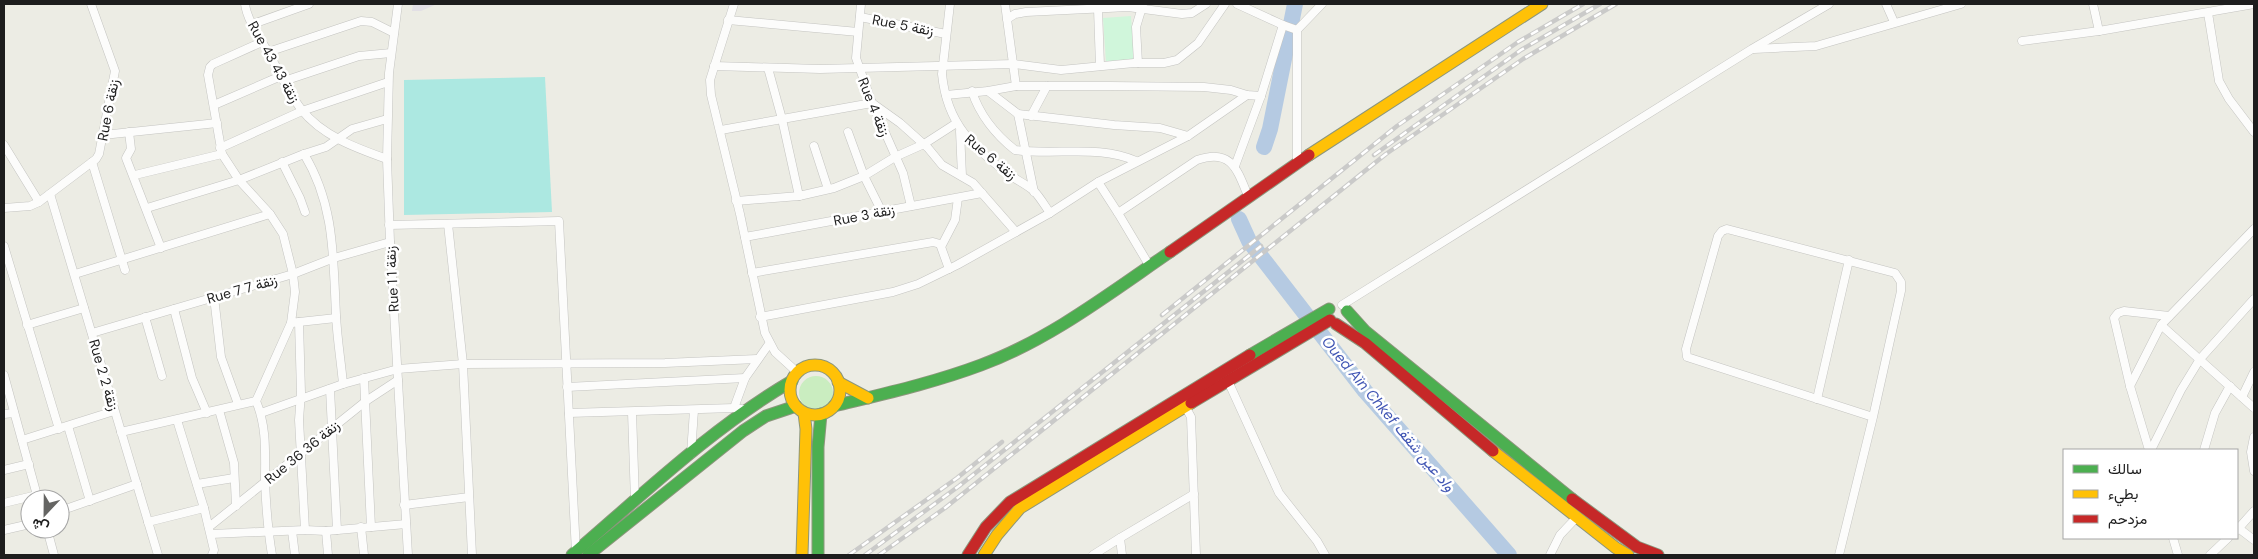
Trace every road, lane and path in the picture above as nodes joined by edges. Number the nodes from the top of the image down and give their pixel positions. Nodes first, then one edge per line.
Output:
1 (91, 4) edge
2 (245, 4) edge
3 (309, 4) edge
4 (398, 4) edge
5 (733, 4) edge
6 (861, 4) edge
7 (950, 4) edge
8 (1004, 4) edge
9 (1206, 4) edge
10 (1225, 4) edge
11 (1237, 4) edge
12 (1542, 4) edge
13 (1829, 4) edge
14 (1886, 4) edge
15 (1961, 4) edge
16 (2093, 4) edge
17 (2254, 4) edge
18 (1320, 5) edge
19 (1143, 6) edge
20 (1098, 9) junction
21 (2208, 13) junction
22 (860, 17) junction
23 (1007, 19) junction
24 (728, 20) junction
25 (1894, 22) junction
26 (253, 24) junction
27 (1284, 26) junction
28 (1296, 30) junction
29 (2099, 30) junction
30 (858, 32) junction
31 (394, 33) junction
32 (946, 34) junction
33 (2022, 41) dead end
34 (262, 42) junction
35 (1752, 49) junction
36 (268, 52) junction
37 (391, 53) junction
38 (1138, 63) junction
39 (1014, 64) junction
40 (714, 66) junction
41 (943, 66) junction
42 (1100, 66) junction
43 (768, 68) junction
44 (859, 68) junction
45 (283, 78) junction
46 (388, 82) junction
47 (1016, 86) junction
48 (1047, 86) junction
49 (972, 91) junction
50 (988, 91) junction
51 (946, 94) junction
52 (1247, 95) junction
53 (1262, 96) junction
54 (872, 103) junction
55 (214, 105) junction
56 (302, 111) junction
57 (1018, 114) junction
58 (1031, 116) junction
59 (387, 119) junction
60 (782, 119) junction
61 (217, 123) junction
62 (958, 128) junction
63 (721, 130) junction
64 (129, 132) junction
65 (848, 132) dead end
66 (2254, 132) edge
67 (103, 134) junction
68 (1188, 136) junction
69 (339, 140) junction
70 (924, 144) junction
71 (4, 145) edge
72 (814, 146) dead end
73 (221, 151) junction
74 (1026, 151) junction
75 (304, 154) junction
76 (895, 157) junction
77 (387, 159) junction
78 (94, 160) junction
79 (1136, 161) junction
80 (282, 162) junction
81 (1297, 162) junction
82 (1235, 166) junction
83 (135, 176) junction
84 (864, 176) junction
85 (962, 176) junction
86 (239, 180) junction
87 (1098, 182) junction
88 (828, 189) junction
89 (1034, 192) junction
90 (982, 193) junction
91 (50, 194) junction
92 (799, 196) junction
93 (1248, 196) junction
94 (958, 198) junction
95 (736, 200) junction
96 (39, 202) junction
97 (911, 206) junction
98 (4, 208) edge
99 (148, 208) junction
100 (305, 212) dead end
101 (882, 212) junction
102 (1050, 213) junction
103 (1118, 213) junction
104 (270, 214) junction
105 (448, 224) junction
106 (389, 225) junction
107 (2254, 229) edge
108 (1016, 232) junction
109 (745, 238) junction
110 (390, 242) junction
111 (4, 246) edge
112 (942, 246) junction
113 (161, 248) junction
114 (334, 258) junction
115 (122, 260) junction
116 (1849, 260) junction
117 (1149, 265) junction
118 (949, 269) junction
119 (126, 270) dead end
120 (752, 273) junction
121 (75, 274) junction
122 (293, 274) junction
123 (214, 297) junction
124 (2254, 298) edge
125 (84, 308) junction
126 (1344, 308) junction
127 (174, 309) junction
128 (2169, 316) junction
129 (760, 317) junction
130 (145, 318) junction
131 (336, 318) junction
132 (1326, 319) junction
133 (295, 322) junction
134 (27, 325) junction
135 (2161, 325) junction
136 (92, 333) junction
137 (1296, 333) junction
138 (769, 344) junction
139 (758, 359) junction
140 (2200, 359) junction
141 (565, 362) junction
142 (665, 363) junction
143 (463, 364) junction
144 (398, 368) junction
145 (2254, 372) edge
146 (4, 375) edge
147 (162, 376) dead end
148 (795, 377) junction
149 (364, 378) junction
150 (745, 378) junction
151 (398, 380) junction
152 (666, 381) junction
153 (1228, 381) junction
154 (838, 382) junction
155 (343, 384) junction
156 (2130, 386) junction
157 (2230, 386) junction
158 (567, 387) junction
159 (330, 389) junction
160 (2242, 397) junction
161 (868, 398) junction
162 (299, 399) junction
163 (1818, 399) junction
164 (256, 400) junction
165 (366, 401) junction
166 (238, 404) junction
167 (834, 406) junction
168 (734, 408) junction
169 (1186, 408) junction
170 (2254, 408) edge
171 (800, 409) junction
172 (219, 410) junction
173 (694, 410) junction
174 (748, 410) junction
175 (114, 411) junction
176 (632, 412) junction
177 (14, 413) junction
178 (208, 413) junction
179 (261, 413) junction
180 (569, 413) junction
181 (4, 414) edge
182 (821, 414) junction
183 (1873, 417) junction
184 (177, 420) junction
185 (68, 426) junction
186 (334, 427) junction
187 (59, 429) junction
188 (121, 432) junction
189 (2254, 436) edge
190 (22, 440) junction
191 (2150, 449) edge
192 (2151, 449) edge
193 (2204, 449) edge
194 (300, 454) junction
195 (691, 454) junction
196 (29, 464) junction
197 (4, 470) edge
198 (2254, 471) edge
199 (234, 478) junction
200 (265, 482) junction
201 (137, 484) junction
202 (197, 484) junction
203 (36, 489) edge
204 (1194, 494) junction
205 (469, 497) junction
206 (20, 500) edge
207 (90, 501) junction
208 (635, 501) junction
209 (4, 503) edge
210 (404, 505) junction
211 (236, 506) junction
212 (70, 508) edge
213 (204, 508) junction
214 (2254, 511) edge
215 (1577, 517) junction
216 (148, 522) junction
217 (406, 524) junction
218 (20, 526) edge
219 (361, 527) junction
220 (371, 527) junction
221 (2238, 528) edge
222 (4, 530) edge
223 (305, 530) junction
224 (337, 530) junction
225 (2238, 530) edge
226 (210, 531) junction
227 (292, 531) junction
228 (326, 531) junction
229 (268, 532) junction
230 (1120, 538) junction
231 (50, 539) edge
232 (2173, 539) edge
233 (2227, 539) edge
234 (2254, 540) edge
235 (574, 554) edge
236 (54, 555) edge
237 (158, 555) edge
238 (212, 555) edge
239 (272, 555) edge
240 (295, 555) edge
241 (328, 555) edge
242 (364, 555) edge
243 (408, 555) edge
244 (472, 555) edge
245 (588, 555) edge
246 (802, 555) edge
247 (818, 555) edge
248 (968, 555) edge
249 (984, 555) edge
250 (1093, 555) edge
251 (1122, 555) edge
252 (1196, 555) edge
253 (1325, 555) edge
254 (1550, 555) edge
255 (1628, 555) edge
256 (1658, 555) edge
257 (1839, 555) edge
258 (2178, 555) edge
259 (2210, 555) edge

1 - 67 street, Rue 6 زنقة
2 - 26 street, Rue 43 زنقة 43
3 - 26 street
4 - 31 street, Rue 1 زنقة 1
5 - 24 street
6 - 22 street, Rue 4 زنقة
7 - 32 street, Rue 6 زنقة
8 - 23 street
9 - 19 street
10 - 38 street
11 - 27 street
12 - 81 main road
13 - 35 street
14 - 25 street
15 - 25 street
16 - 29 street
17 - 21 street
18 - 28 street
19 - 20 street
19 - 38 street
20 - 23 street
20 - 42 street
21 - 29 street
21 - 66 street
22 - 30 street, Rue 4 زنقة
22 - 32 street, Rue 5 زنقة
23 - 39 street
24 - 30 street
24 - 40 street
25 - 35 street
26 - 34 street, Rue 43 زنقة 43
27 - 28 street
27 - 53 street
28 - 81 street
29 - 33 street
30 - 44 street, Rue 4 زنقة
31 - 36 street
31 - 37 street, Rue 1 زنقة 1
32 - 41 street, Rue 6 زنقة
34 - 36 street, Rue 43 زنقة 43
34 - 55 street
35 - 126 street
36 - 45 street, Rue 43 زنقة 43
37 - 45 street
37 - 46 street, Rue 1 زنقة 1
38 - 42 street
39 - 41 street
39 - 42 street
39 - 47 street
40 - 43 street
40 - 63 street
41 - 44 street
41 - 51 street, Rue 6 زنقة
43 - 44 street
43 - 60 street
44 - 54 street, Rue 4 زنقة
45 - 55 street
45 - 56 street, Rue 43 زنقة 43
46 - 56 street
46 - 59 street, Rue 1 زنقة 1
47 - 48 street
47 - 50 street
48 - 52 street
48 - 58 street
49 - 50 street
49 - 51 street
49 - 74 street
50 - 57 street
51 - 62 street, Rue 6 زنقة
52 - 53 street
52 - 68 street
53 - 82 street
54 - 60 street
54 - 70 street
54 - 76 street, Rue 4 زنقة
55 - 61 street
56 - 69 street, Rue 43 زنقة 43
56 - 73 street
57 - 58 street
57 - 74 street
58 - 68 street
59 - 69 street
59 - 77 street, Rue 1 زنقة 1
60 - 63 street
60 - 92 street
61 - 64 street
61 - 73 street
62 - 70 street
62 - 85 street
62 - 89 street, Rue 6 زنقة
63 - 95 street
64 - 67 street
64 - 83 street
65 - 84 street
67 - 78 street, Rue 6 زنقة
68 - 79 street
69 - 75 street
69 - 77 street, Rue 43 زنقة 43
70 - 76 street
70 - 85 street
71 - 96 street
72 - 88 street
73 - 83 street
73 - 86 street
74 - 79 street
74 - 89 street
75 - 80 street
75 - 114 street
76 - 84 street
76 - 97 street, Rue 4 زنقة
77 - 106 street, Rue 1 زنقة 1
78 - 91 street
78 - 115 street
79 - 87 street
80 - 86 street
80 - 100 street
81 - 93 main road
82 - 93 street
82 - 103 street
83 - 99 street
84 - 88 street
84 - 101 street
85 - 90 street
86 - 99 street
86 - 104 street
87 - 102 street
87 - 103 street
88 - 92 street
89 - 102 street, Rue 6 زنقة
90 - 94 street, Rue 3 زنقة
90 - 108 street
91 - 96 street
91 - 121 street, Rue 2 زنقة 2
92 - 95 street
93 - 117 main road
94 - 97 street, Rue 3 زنقة
94 - 112 street
95 - 109 street
96 - 98 street
97 - 101 street, Rue 3 زنقة
99 - 113 street
101 - 109 street, Rue 3 زنقة
102 - 108 street
103 - 117 street
104 - 113 street
104 - 122 street
105 - 106 street
105 - 141 street
105 - 143 street
106 - 110 street, Rue 1 زنقة 1
107 - 128 street
108 - 118 street
109 - 120 street
110 - 114 street, Rue 7 زنقة 7
110 - 144 street, Rue 1 زنقة 1
111 - 134 street
112 - 118 street
112 - 120 street
113 - 115 street
114 - 122 street, Rue 7 زنقة 7
114 - 131 street
115 - 119 street
115 - 121 street
116 - 163 street
116 - 163 street
116 - 183 street
117 - 161 main road
118 - 129 street
120 - 129 street
121 - 125 street, Rue 2 زنقة 2
122 - 123 street, Rue 7 زنقة 7
122 - 133 street
123 - 127 street, Rue 7 زنقة 7
123 - 166 street
124 - 140 street
125 - 134 street
125 - 136 street, Rue 2 زنقة 2
126 - 132 main road
126 - 132 main road
126 - 256 main road
127 - 130 street, Rue 7 زنقة 7
127 - 178 street
128 - 135 street
128 - 156 street
129 - 138 street
130 - 136 street, Rue 7 زنقة 7
130 - 147 street
131 - 133 street
131 - 155 street
132 - 137 main road
132 - 215 main road
133 - 162 street
133 - 164 street
134 - 187 street
135 - 140 street
135 - 156 street
136 - 175 street, Rue 2 زنقة 2
137 - 153 main road
137 - 248 main road
138 - 139 street
138 - 148 street
139 - 142 street
139 - 150 street
140 - 157 street
140 - 192 street
141 - 142 street
141 - 143 street
141 - 158 street
142 - 152 street
143 - 144 street
143 - 205 street
144 - 149 street
144 - 151 street, Rue 1 زنقة 1
145 - 160 street
146 - 177 street
148 - 154 main road
148 - 171 main road
148 - 174 main road
149 - 155 street
149 - 165 street
150 - 152 street
150 - 168 street
151 - 165 street, Rue 36 زنقة 36
151 - 210 street, Rue 1 زنقة 1
152 - 158 street
153 - 169 main road
153 - 253 street
154 - 161 main road
154 - 167 main road
155 - 159 street
156 - 191 street
157 - 160 street
157 - 193 street
158 - 180 street
159 - 162 street
159 - 186 street
160 - 170 street
161 - 167 main road
162 - 179 street
162 - 194 street
163 - 183 street
164 - 166 street
164 - 179 street
165 - 186 street, Rue 36 زنقة 36
165 - 220 street
166 - 172 street
167 - 182 main road
168 - 173 street
168 - 174 street
169 - 204 street
169 - 249 main road
171 - 182 main road
171 - 245 main road
171 - 246 main road
172 - 178 street
172 - 199 street
173 - 176 street
173 - 195 street
174 - 195 main road
175 - 185 street
175 - 188 street, Rue 2 زنقة 2
176 - 180 street
176 - 208 street
177 - 181 street
177 - 190 street
178 - 184 street
179 - 200 street
180 - 235 street
182 - 247 main road
183 - 257 street
184 - 188 street
184 - 202 street
185 - 187 street
185 - 207 street
186 - 194 street, Rue 36 زنقة 36
186 - 224 street
187 - 190 street
188 - 201 street, Rue 2 زنقة 2
189 - 198 street
190 - 196 street
194 - 200 street, Rue 36 زنقة 36
194 - 223 street
195 - 208 main road
196 - 197 street
196 - 203 street
199 - 202 street
199 - 211 street
200 - 211 street, Rue 36 زنقة 36
200 - 229 street
201 - 207 street
201 - 216 street, Rue 2 زنقة 2
202 - 213 street
204 - 230 street
204 - 252 street
205 - 210 street
205 - 244 street
206 - 209 street
207 - 212 street
208 - 235 main road
210 - 217 street, Rue 1 زنقة 1
211 - 226 street, Rue 36 زنقة 36
213 - 216 street
213 - 226 street
214 - 221 street
215 - 254 street
215 - 255 main road
216 - 237 street, Rue 2 زنقة 2
217 - 220 street
217 - 243 street, Rue 1 زنقة 1
218 - 222 street
219 - 220 street
219 - 224 street
219 - 242 street
223 - 227 street
223 - 228 street
224 - 228 street
225 - 234 street
226 - 229 street
226 - 238 street
227 - 229 street
227 - 240 street
228 - 241 street
229 - 239 street
230 - 250 street
230 - 251 street
231 - 236 street
232 - 258 street
233 - 259 street

